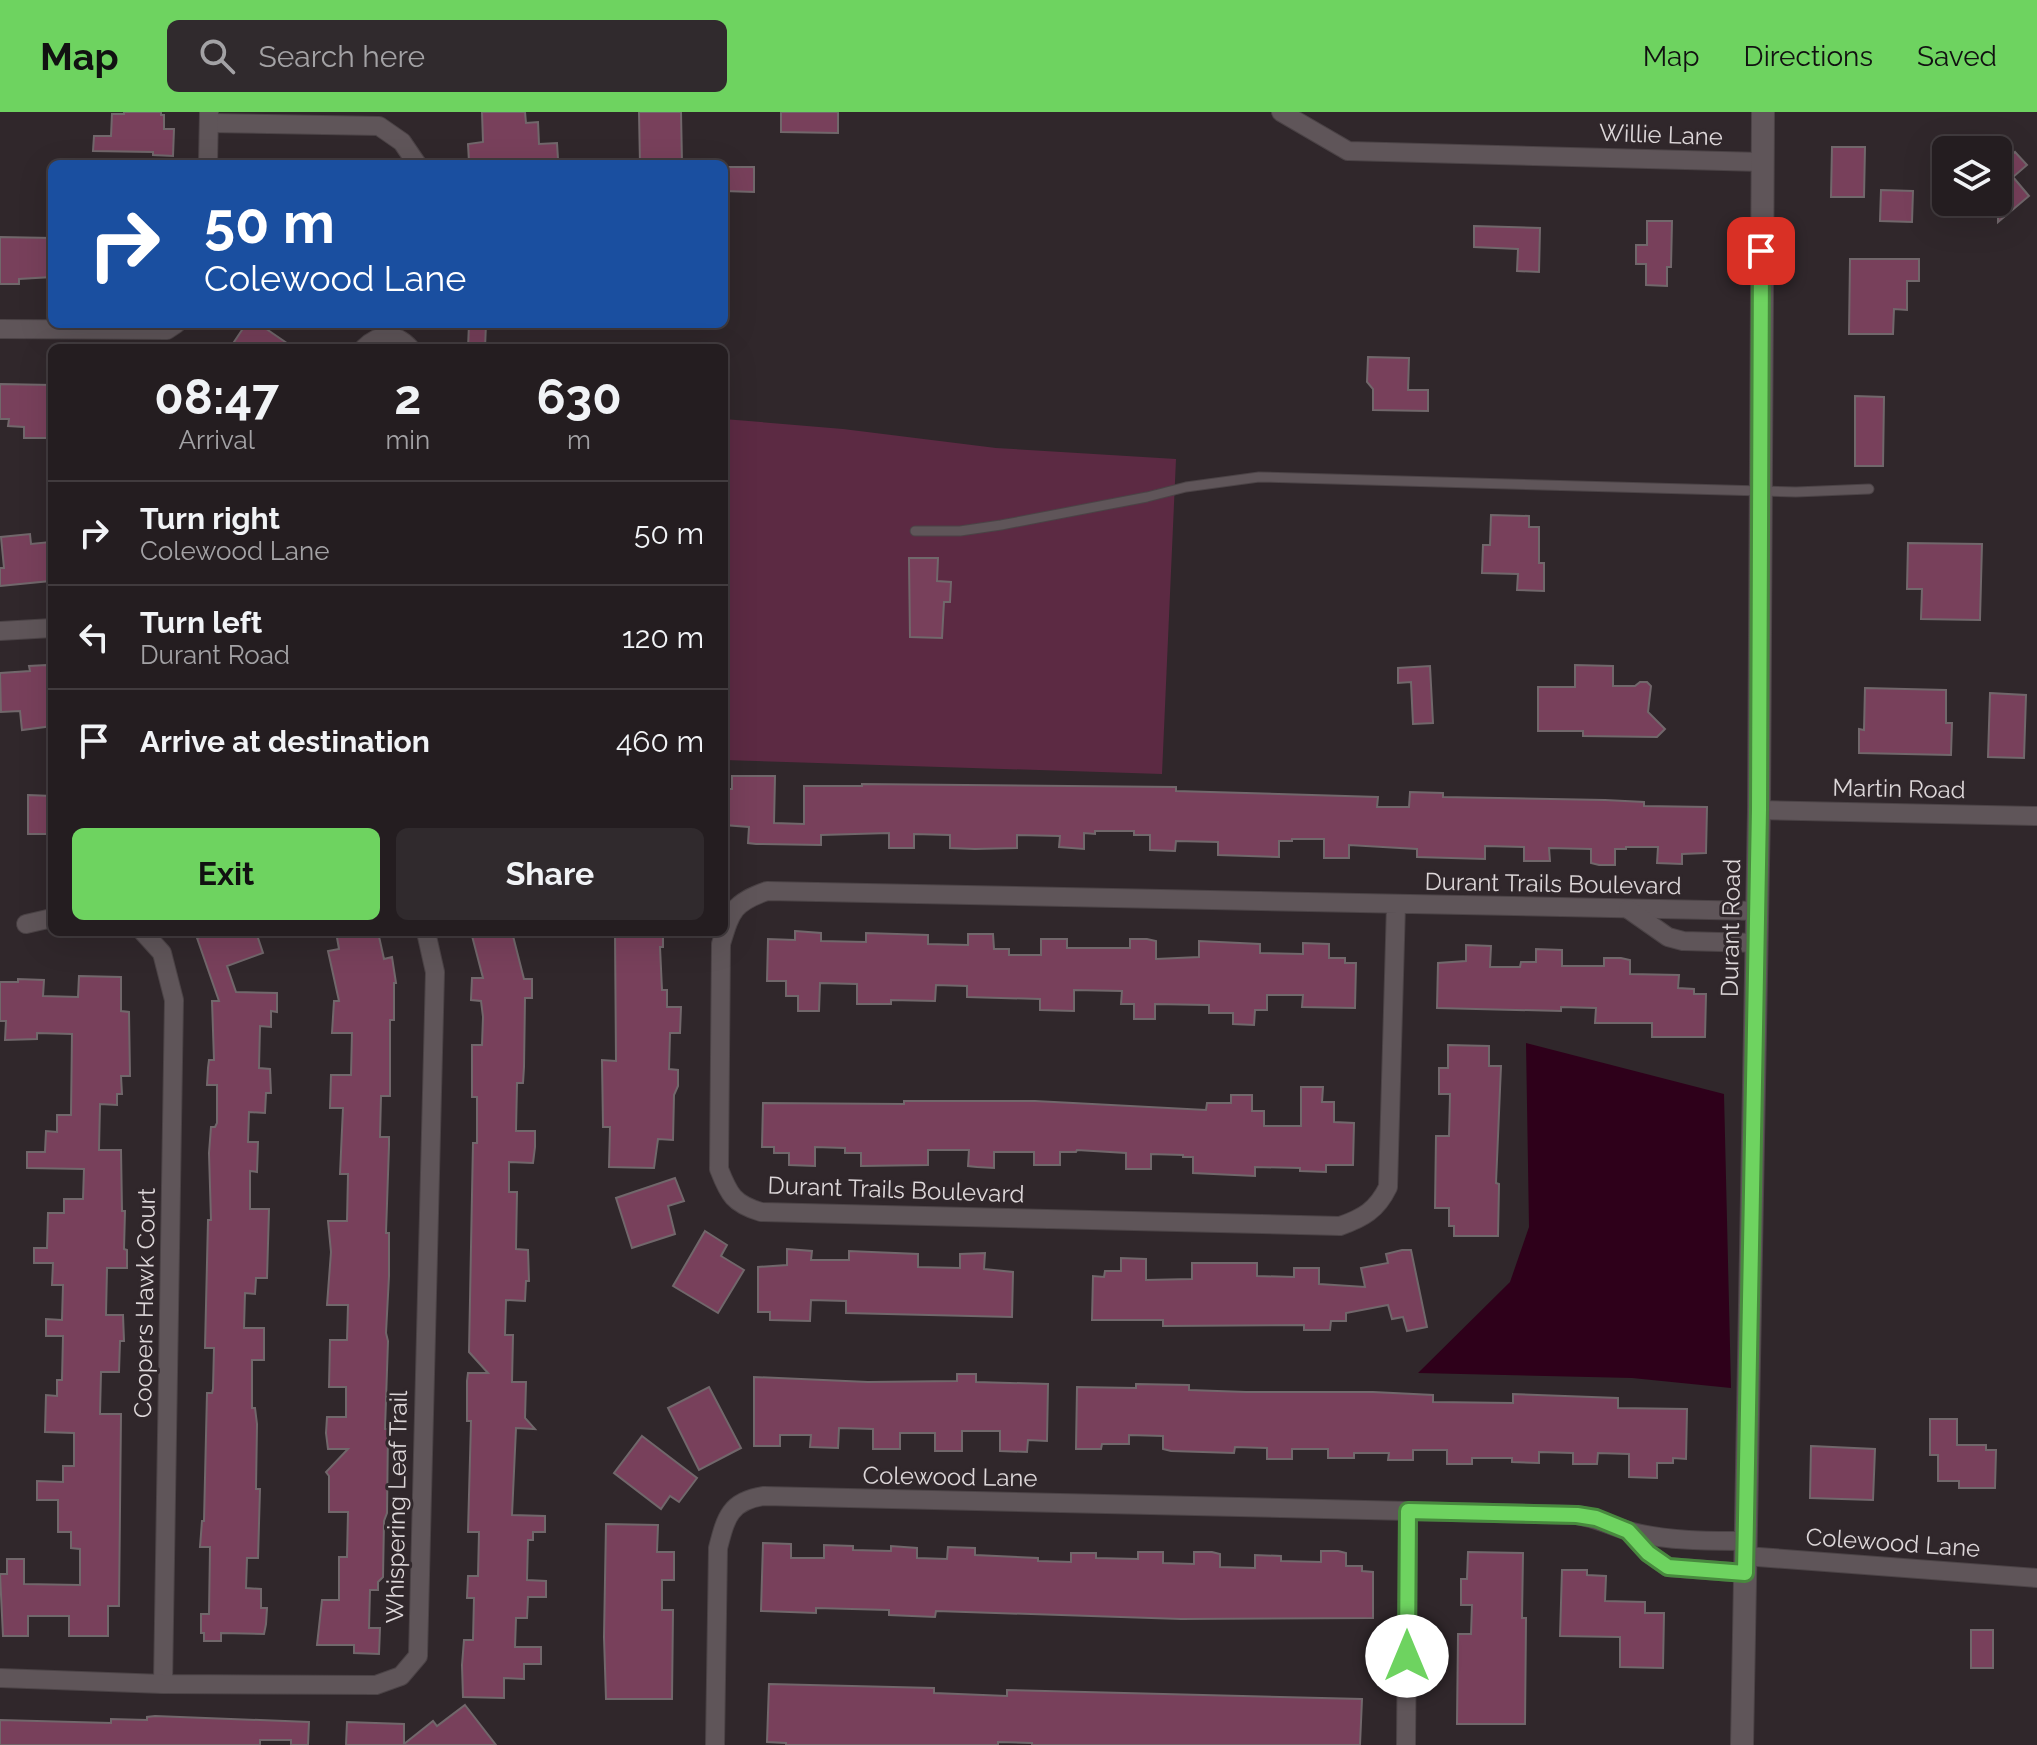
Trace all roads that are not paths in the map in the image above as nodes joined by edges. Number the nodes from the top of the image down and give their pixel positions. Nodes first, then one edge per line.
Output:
1 (1281, 112) edge
2 (1763, 112) edge
3 (209, 117) edge
4 (208, 160) edge
5 (414, 160) edge
6 (1761, 162) junction
7 (170, 328) edge
8 (0, 329) edge
9 (368, 344) edge
10 (406, 344) edge
11 (1869, 489) dead end
12 (1761, 491) junction
13 (915, 531) dead end
14 (48, 628) edge
15 (0, 631) edge
16 (1759, 810) junction
17 (2037, 816) edge
18 (1396, 905) junction
19 (1628, 909) junction
20 (1758, 911) junction
21 (48, 919) edge
22 (728, 922) edge
23 (26, 924) dead end
24 (147, 936) edge
25 (427, 936) edge
26 (724, 936) edge
27 (1757, 943) junction
28 (1408, 1511) junction
29 (1628, 1531) junction
30 (1745, 1556) junction
31 (2037, 1578) edge
32 (0, 1678) edge
33 (163, 1684) junction
34 (715, 1745) edge
35 (1406, 1745) edge
36 (1742, 1745) edge

1 - 6 street, Willie Lane
2 - 6 street, Durant Road
3 - 4 street
3 - 5 street
6 - 12 street, Durant Road
7 - 8 street
9 - 10 street
11 - 12 lane
12 - 13 lane
12 - 16 street, Durant Road
14 - 15 street
16 - 17 street, Martin Road
16 - 20 street, Durant Road
18 - 19 street, Durant Trails Boulevard
18 - 22 street, Durant Trails Boulevard
18 - 26 street, Durant Trails Boulevard
19 - 20 street, Durant Trails Boulevard
19 - 27 street
20 - 27 street, Durant Road
21 - 23 street
24 - 33 street, Coopers Hawk Court
25 - 33 street, Whispering Leaf Trail
27 - 30 street, Durant Road
28 - 29 street, Colewood Lane
28 - 34 street, Colewood Lane
28 - 35 street
29 - 30 street, Colewood Lane
29 - 30 street, Colewood Lane
30 - 31 street, Colewood Lane
30 - 36 street, Durant Road
32 - 33 street, Whispering Leaf Trail

